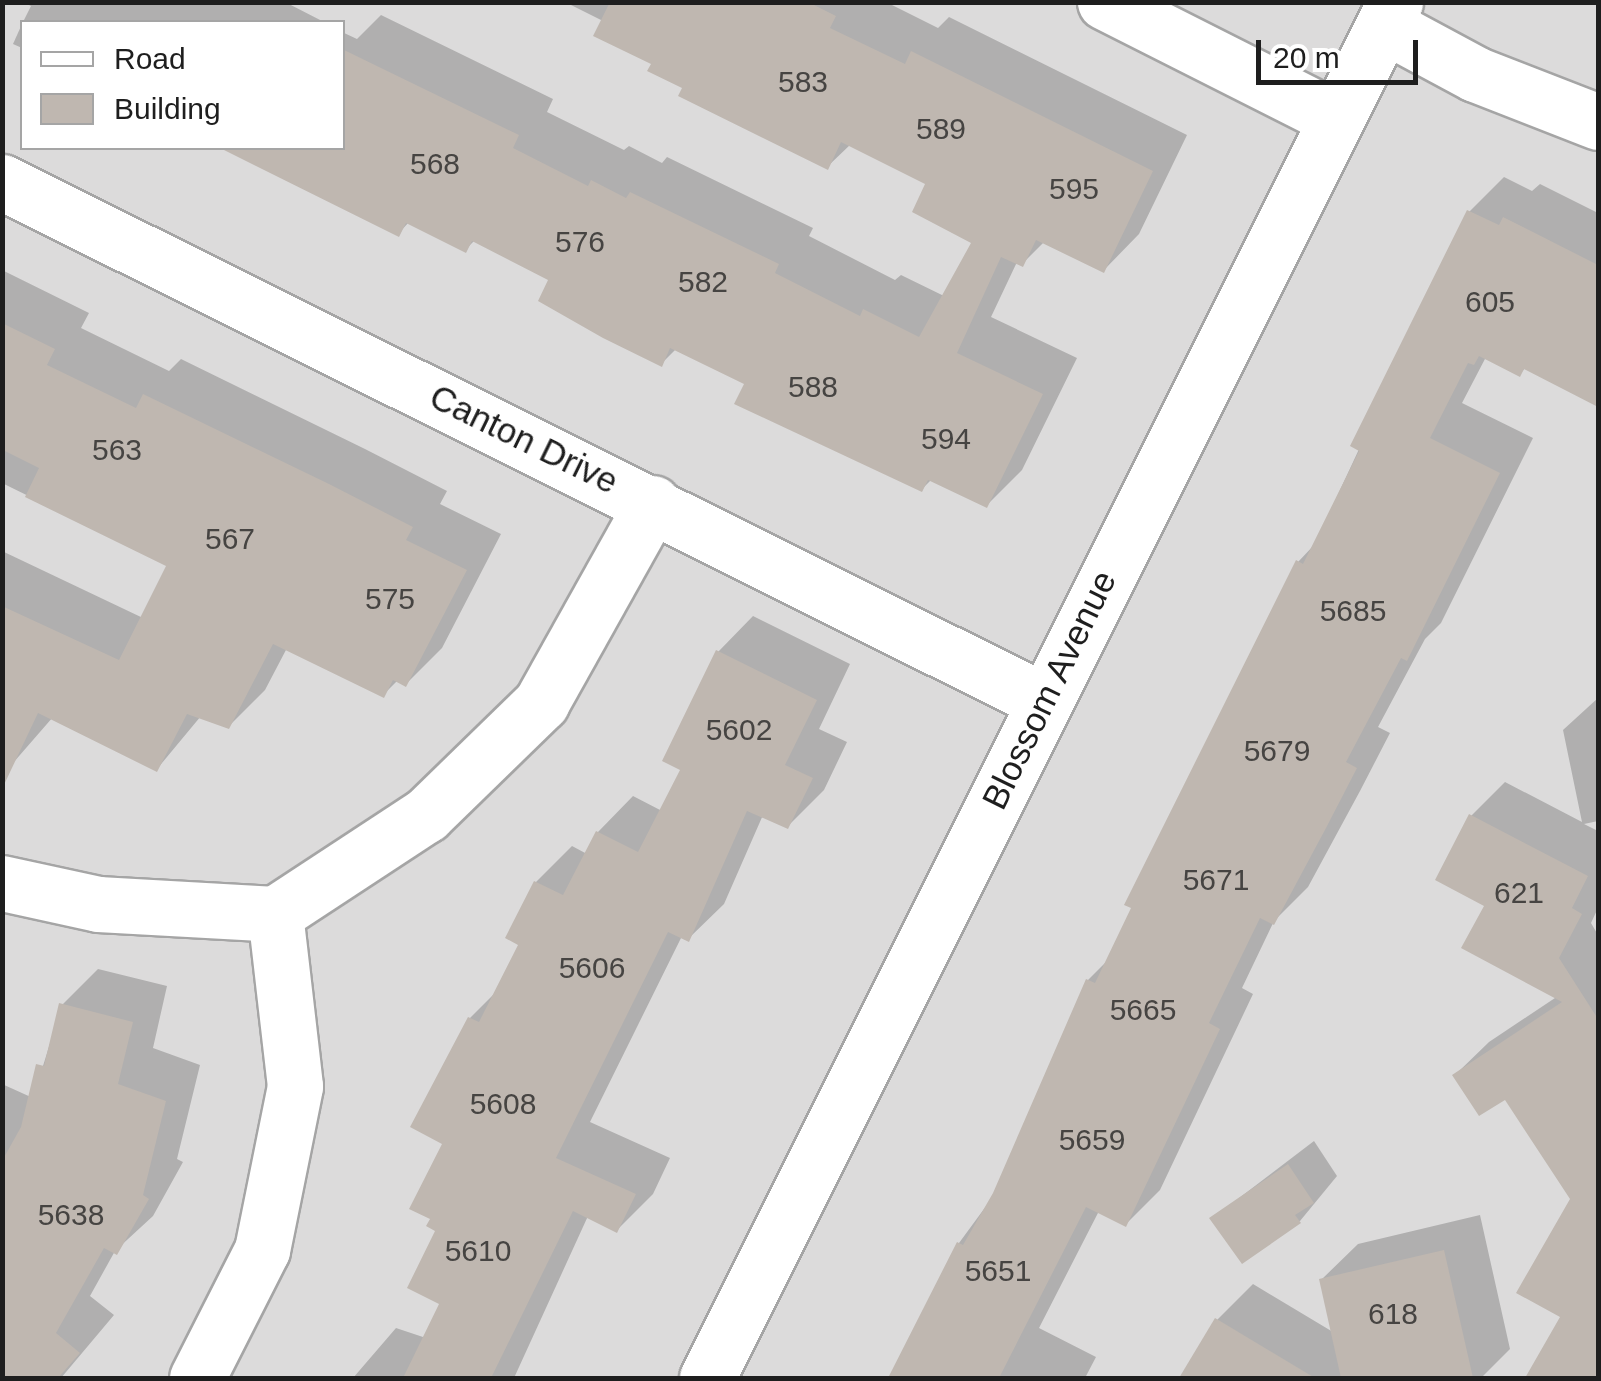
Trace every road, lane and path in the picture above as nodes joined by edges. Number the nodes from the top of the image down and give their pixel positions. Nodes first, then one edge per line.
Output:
1 (1105, 2) edge
2 (1389, 14) edge
3 (1335, 118) junction
4 (1598, 122) edge
5 (2, 182) edge
6 (653, 503) junction
7 (1044, 701) junction
8 (2, 884) edge
9 (276, 914) junction
10 (198, 1378) edge
11 (707, 1378) edge

1 - 3 street
2 - 3 street, Blossom Avenue
2 - 4 street
3 - 7 street, Blossom Avenue
5 - 6 street, Canton Drive
6 - 7 street, Canton Drive
6 - 9 street
7 - 11 street, Blossom Avenue
8 - 9 street
9 - 10 street

